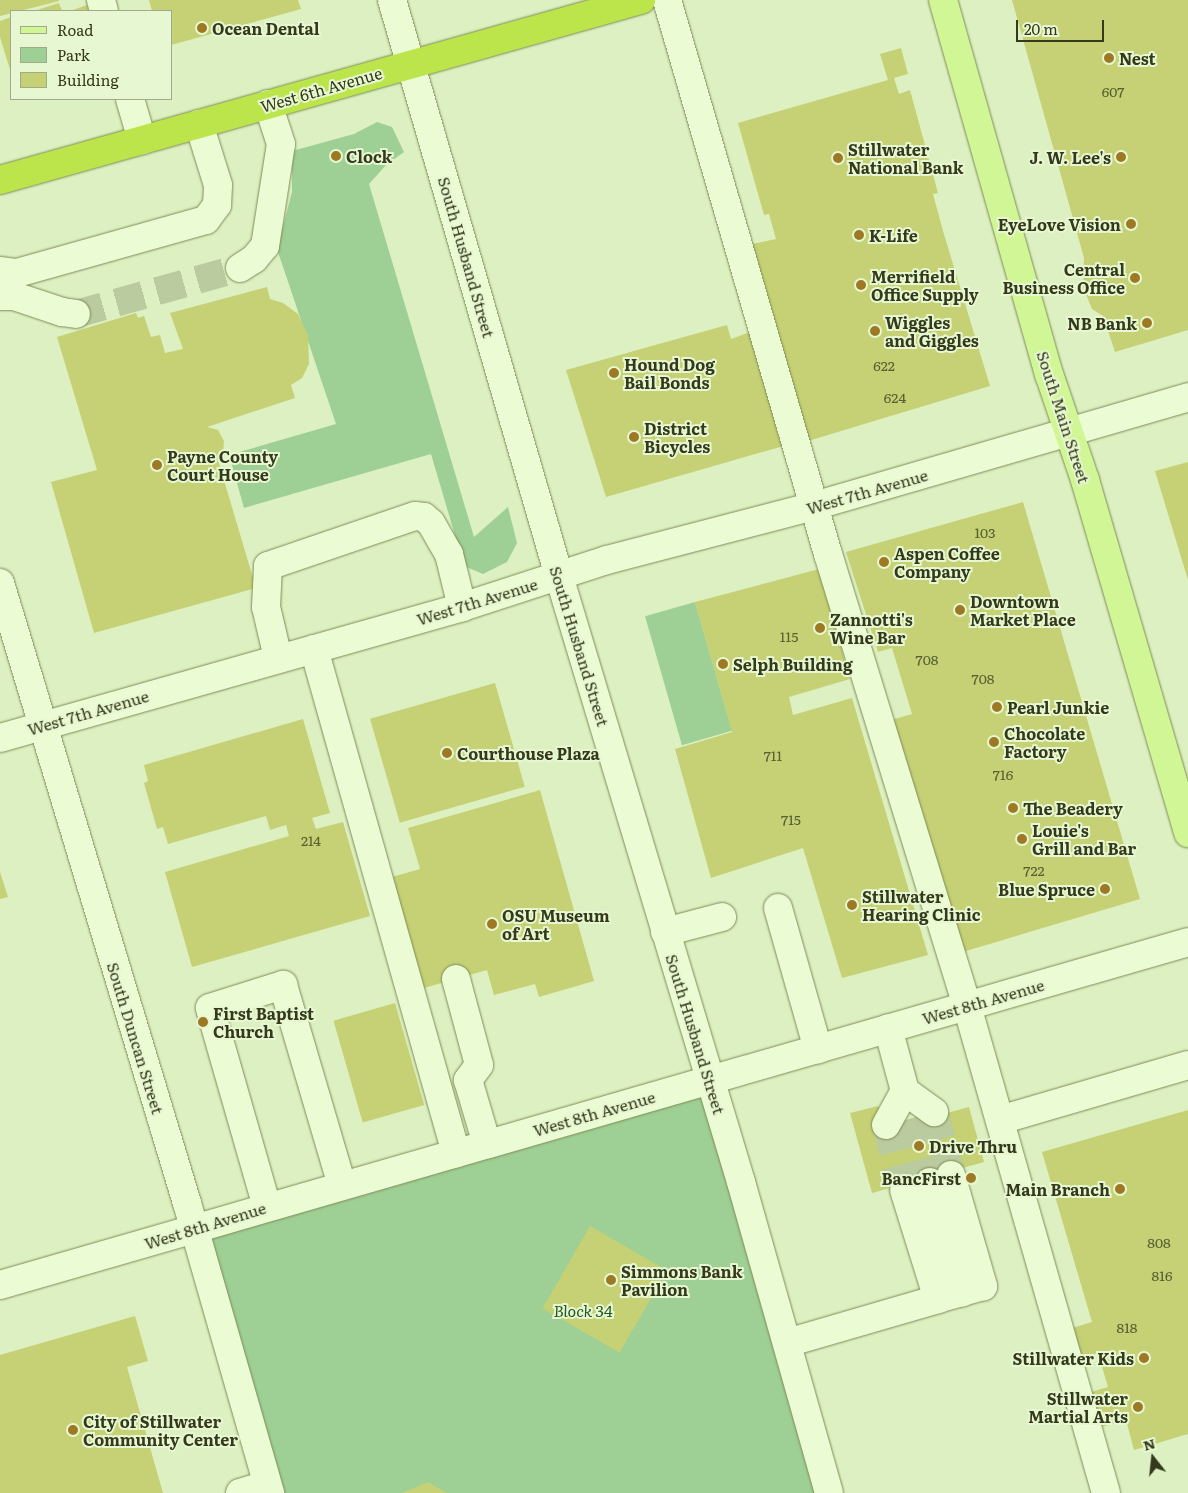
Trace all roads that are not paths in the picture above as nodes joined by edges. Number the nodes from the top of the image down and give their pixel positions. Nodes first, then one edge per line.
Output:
1 (392, 0) edge
2 (641, 0) edge
3 (667, 0) edge
4 (943, 0) edge
5 (411, 64) junction
6 (130, 100) edge
7 (268, 104) junction
8 (199, 124) junction
9 (142, 140) junction
10 (0, 180) edge
11 (240, 268) tunnel mouth
12 (0, 271) edge
13 (0, 296) edge
14 (76, 314) tunnel mouth
15 (1188, 397) edge
16 (1069, 430) junction
17 (814, 506) junction
18 (559, 576) junction
19 (0, 583) edge
20 (462, 607) junction
21 (314, 648) junction
22 (278, 658) junction
23 (41, 725) junction
24 (0, 738) edge
25 (1188, 833) edge
26 (778, 908) dead end
27 (722, 917) dead end
28 (665, 932) junction
29 (1188, 942) edge
30 (456, 979) dead end
31 (967, 1006) junction
32 (888, 1028) junction
33 (818, 1049) junction
34 (1188, 1064) edge
35 (710, 1080) junction
36 (905, 1091) junction
37 (923, 1115) tunnel mouth
38 (1000, 1120) junction
39 (886, 1125) tunnel mouth
40 (487, 1144) junction
41 (456, 1153) junction
42 (941, 1178) tunnel mouth
43 (342, 1186) junction
44 (904, 1190) tunnel mouth
45 (267, 1207) junction
46 (194, 1229) junction
47 (0, 1285) edge
48 (950, 1296) junction
49 (787, 1343) junction
50 (269, 1489) edge
51 (240, 1493) edge
52 (829, 1493) edge
53 (1106, 1493) edge

1 - 5 street, South Husband Street
2 - 5 highway, West 6th Avenue
3 - 17 street
4 - 16 main road, South Main Street
5 - 7 highway, West 6th Avenue
5 - 18 street, South Husband Street
6 - 9 street
7 - 8 highway, West 6th Avenue
7 - 11 street
8 - 9 highway, West 6th Avenue
8 - 12 street
9 - 10 highway, West 6th Avenue
13 - 14 street
15 - 16 street, West 7th Avenue
16 - 17 street, West 7th Avenue
16 - 25 main road, South Main Street
17 - 18 street, West 7th Avenue
17 - 31 street
18 - 20 street, West 7th Avenue
18 - 28 street, South Husband Street
19 - 23 street, South Duncan Street
20 - 21 street, West 7th Avenue
20 - 22 street
21 - 22 street, West 7th Avenue
21 - 41 street
22 - 23 street, West 7th Avenue
23 - 24 street, West 7th Avenue
23 - 46 street, South Duncan Street
26 - 33 street
27 - 28 street
28 - 35 street, South Husband Street
29 - 31 street, West 8th Avenue
30 - 40 street
31 - 32 street, West 8th Avenue
31 - 38 street
32 - 33 street, West 8th Avenue
32 - 36 street
33 - 35 street, West 8th Avenue
34 - 38 street
35 - 40 street, West 8th Avenue
35 - 49 street, South Husband Street
36 - 37 street
36 - 39 street
38 - 53 street
40 - 41 street, West 8th Avenue
41 - 43 street, West 8th Avenue
42 - 48 street
43 - 45 street, West 8th Avenue
43 - 45 street
44 - 48 street
45 - 46 street, West 8th Avenue
46 - 47 street, West 8th Avenue
46 - 50 street, South Duncan Street
48 - 49 street
49 - 52 street, South Husband Street
50 - 51 street

